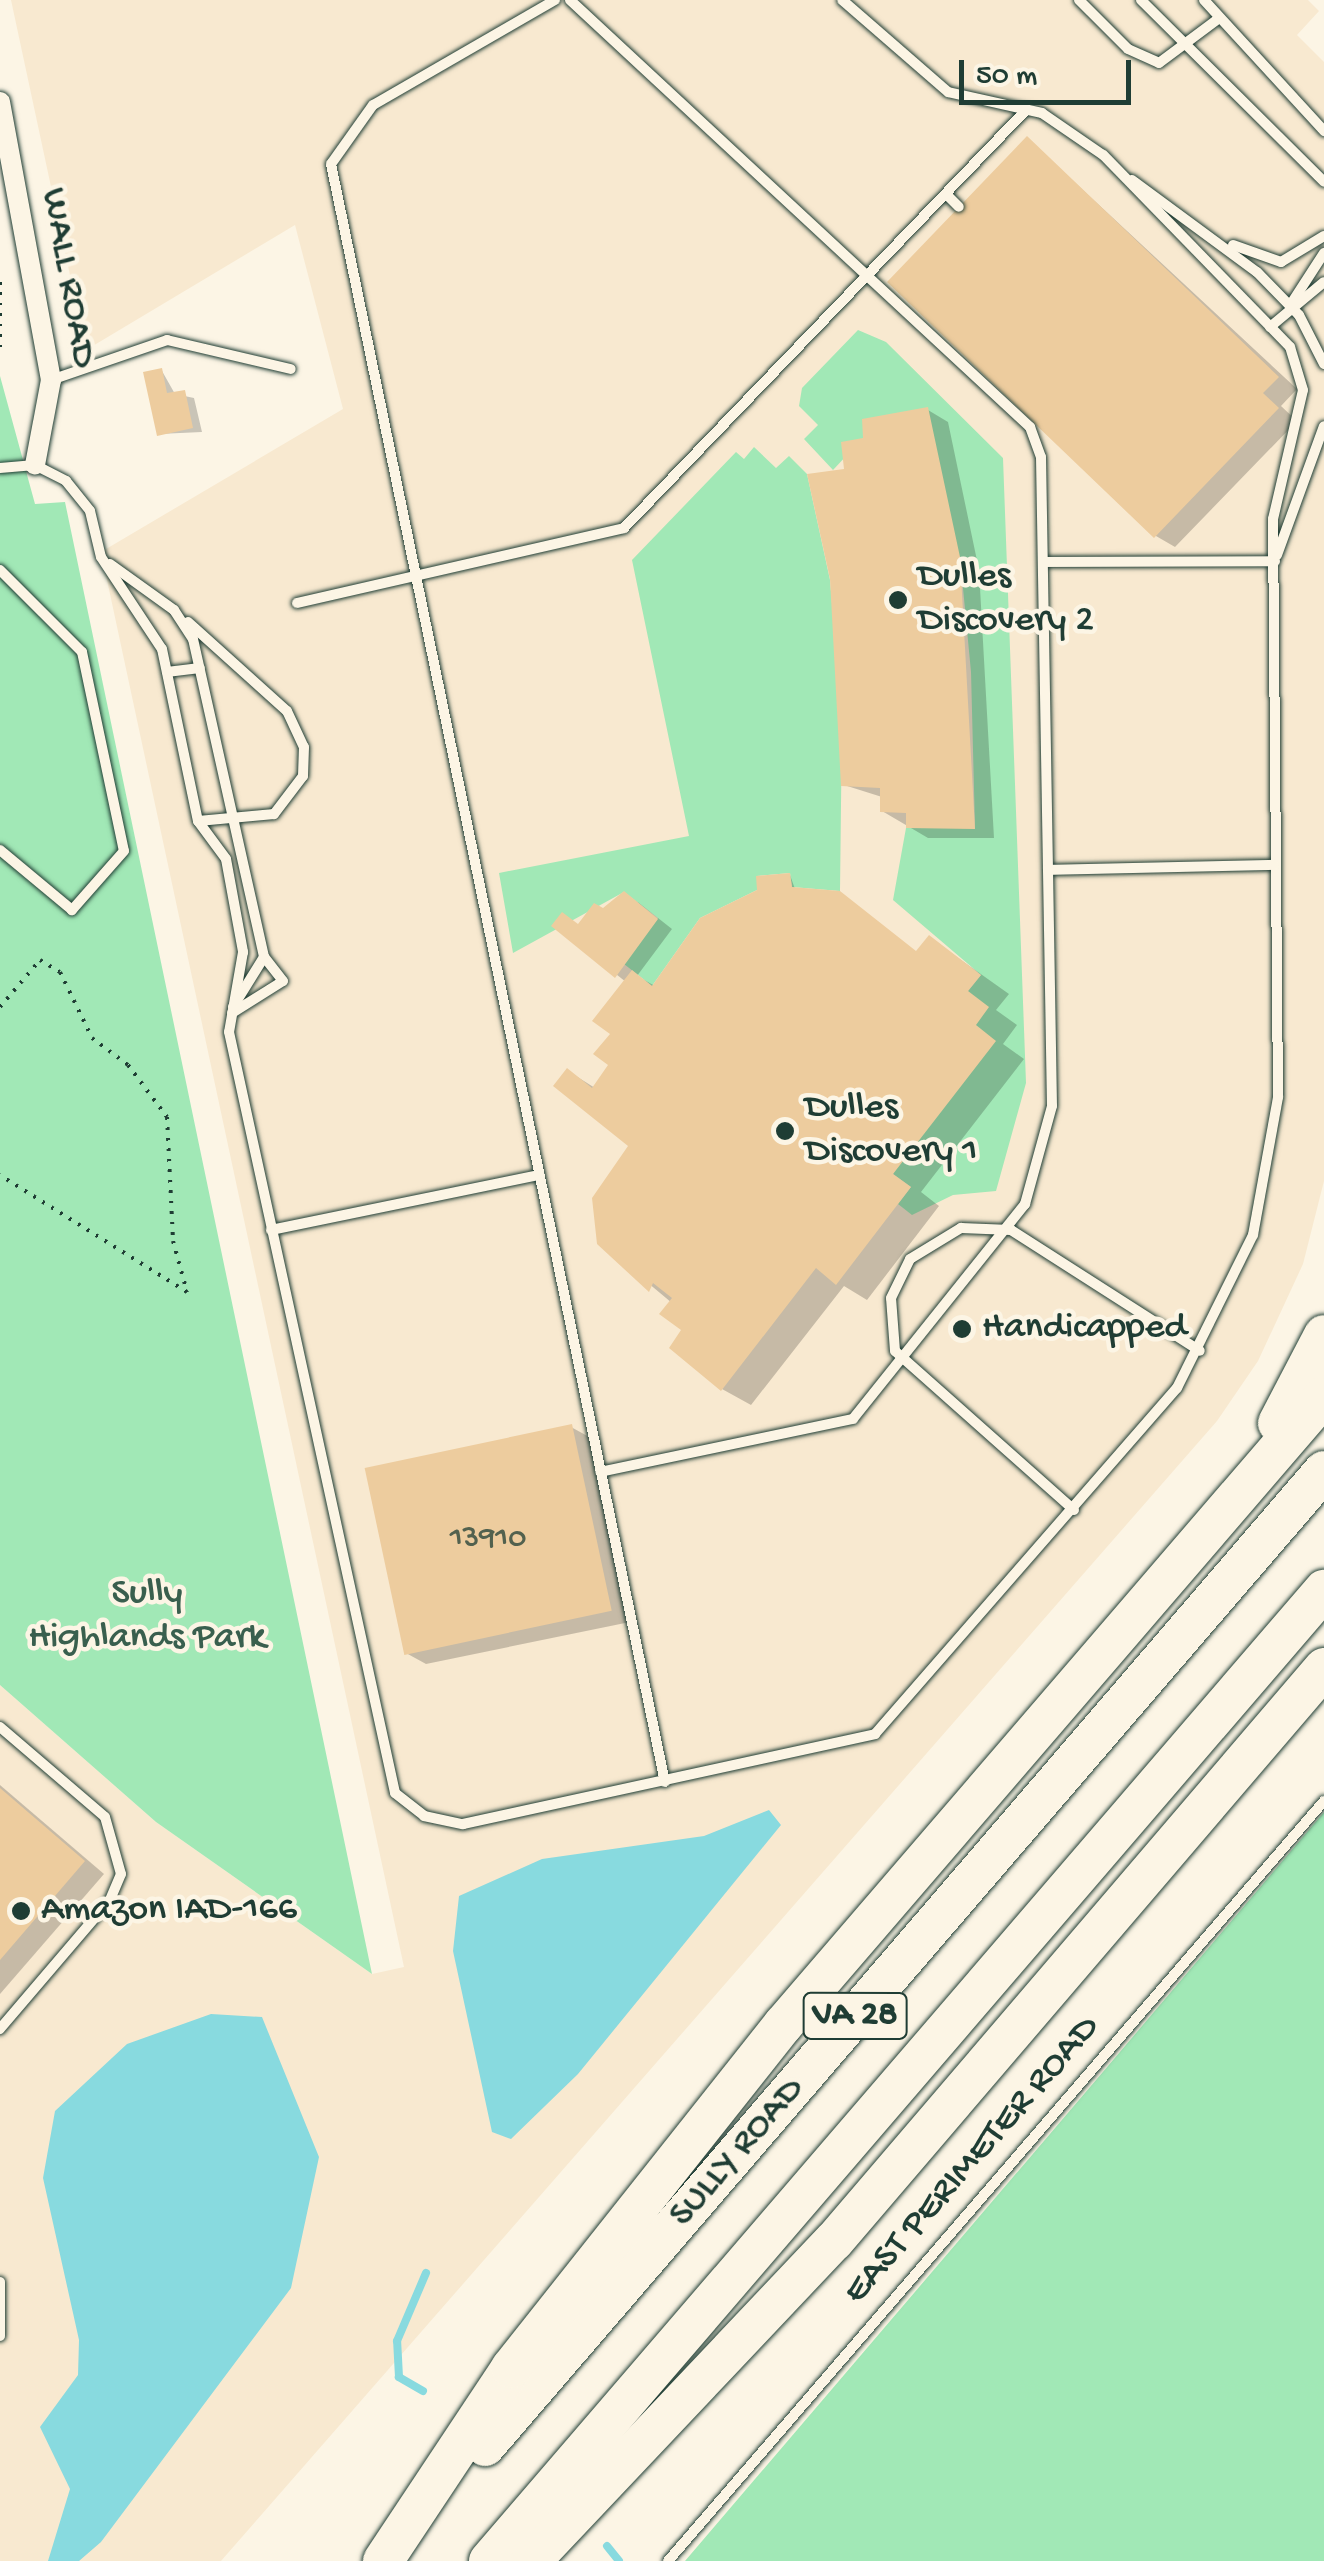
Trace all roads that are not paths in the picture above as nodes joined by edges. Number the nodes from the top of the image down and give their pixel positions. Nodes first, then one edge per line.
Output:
1 (555, 0) edge
2 (570, 0) edge
3 (842, 0) edge
4 (1079, 0) edge
5 (1141, 0) edge
6 (1204, 0) edge
7 (1218, 19) junction
8 (1189, 48) junction
9 (0, 102) edge
10 (1027, 109) junction
11 (1324, 131) edge
12 (1127, 176) junction
13 (1324, 182) edge
14 (946, 194) junction
15 (959, 207) dead end
16 (1324, 236) edge
17 (1224, 240) junction
18 (1324, 253) edge
19 (863, 281) junction
20 (1324, 282) edge
21 (1290, 305) junction
22 (1270, 327) junction
23 (1324, 364) edge
24 (292, 369) dead end
25 (51, 380) junction
26 (1324, 426) edge
27 (35, 465) junction
28 (0, 468) edge
29 (100, 557) junction
30 (1274, 561) junction
31 (1042, 562) junction
32 (0, 570) edge
33 (416, 579) junction
34 (297, 603) dead end
35 (174, 610) junction
36 (200, 668) junction
37 (167, 672) junction
38 (198, 821) junction
39 (234, 822) junction
40 (0, 850) edge
41 (1274, 864) junction
42 (1048, 870) junction
43 (264, 957) junction
44 (227, 1016) junction
45 (539, 1175) junction
46 (271, 1230) junction
47 (1011, 1230) junction
48 (1324, 1335) edge
49 (1200, 1351) junction
50 (902, 1362) junction
51 (1324, 1396) edge
52 (1324, 1471) edge
53 (600, 1472) junction
54 (1074, 1510) junction
55 (1324, 1590) edge
56 (1140, 1606) junction
57 (1324, 1668) edge
58 (1324, 1686) edge
59 (0, 1728) edge
60 (1244, 1762) junction
61 (665, 1782) junction
62 (1324, 1801) edge
63 (0, 2028) edge
64 (0, 2282) edge
65 (0, 2336) edge
66 (385, 2561) edge
67 (489, 2561) edge
68 (531, 2561) edge
69 (668, 2561) edge

1 - 33 lane
2 - 19 lane
3 - 10 lane
4 - 8 lane
5 - 8 lane
6 - 7 lane
7 - 8 lane
7 - 11 lane
8 - 13 lane
9 - 25 street, WALL ROAD
10 - 12 lane
10 - 14 lane
12 - 17 lane
12 - 22 lane
14 - 15 lane
14 - 19 lane
16 - 17 lane
17 - 21 lane
18 - 21 lane
19 - 31 lane
19 - 33 lane
20 - 21 lane
21 - 22 lane
21 - 23 lane
22 - 30 lane
24 - 25 lane
25 - 27 street, WALL ROAD
26 - 30 lane
27 - 28 lane
27 - 29 lane
29 - 35 lane
29 - 37 lane
30 - 31 lane
30 - 41 lane
31 - 42 lane
32 - 40 lane
33 - 34 lane
33 - 45 lane
35 - 36 lane
35 - 39 lane
36 - 37 lane
36 - 39 lane
37 - 38 lane
38 - 39 lane
38 - 44 lane
39 - 43 lane
41 - 42 lane
41 - 49 lane
42 - 47 lane
43 - 44 lane
43 - 44 lane
44 - 46 lane
45 - 46 lane
45 - 53 lane
46 - 61 lane
47 - 49 lane
47 - 50 lane
47 - 50 lane
48 - 56 highway
49 - 54 lane
50 - 53 lane
50 - 54 lane
51 - 56 highway
52 - 66 highway, SULLY ROAD / VA 28
53 - 61 lane
54 - 61 lane
55 - 67 highway, SULLY ROAD / VA 28
56 - 66 highway
57 - 60 highway
58 - 60 highway
59 - 63 lane
60 - 68 highway
62 - 69 lane, EAST PERIMETER ROAD
64 - 65 lane

